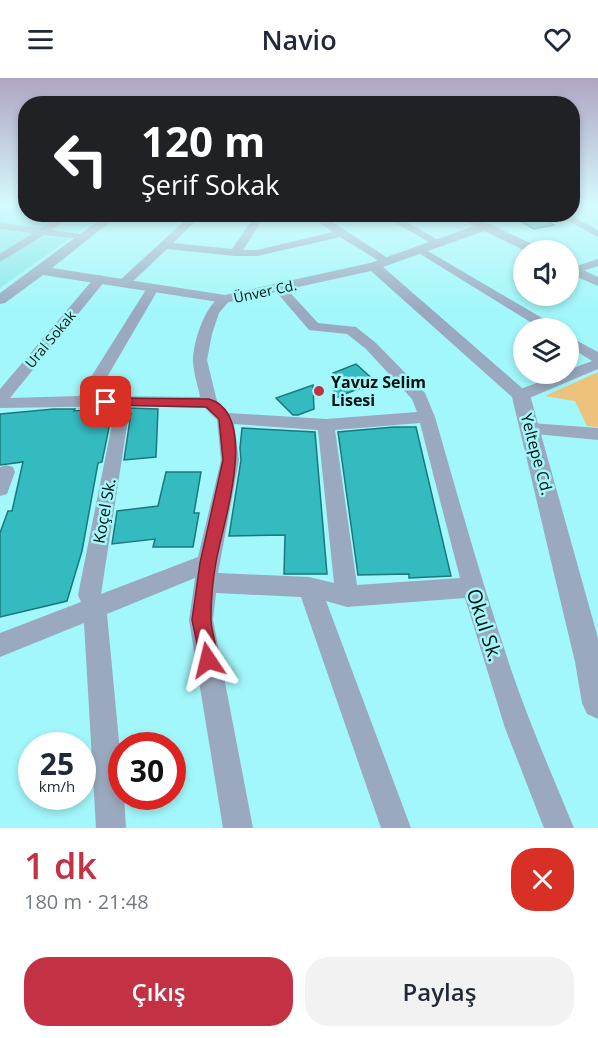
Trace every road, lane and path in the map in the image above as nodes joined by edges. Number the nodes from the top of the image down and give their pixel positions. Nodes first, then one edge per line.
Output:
1 (32, 239) edge
2 (78, 239) edge
3 (171, 239) edge
4 (244, 239) edge
5 (316, 239) edge
6 (350, 239) edge
7 (431, 239) edge
8 (454, 239) edge
9 (440, 244) junction
10 (164, 245) junction
11 (421, 250) junction
12 (235, 253) junction
13 (0, 259) edge
14 (598, 262) edge
15 (381, 264) junction
16 (579, 267) edge
17 (39, 270) junction
18 (579, 273) edge
19 (100, 279) junction
20 (598, 282) edge
21 (124, 283) junction
22 (153, 288) junction
23 (279, 288) junction
24 (7, 289) edge
25 (225, 299) junction
26 (0, 300) edge
27 (533, 318) edge
28 (579, 347) edge
29 (598, 358) edge
30 (598, 364) edge
31 (521, 395) junction
32 (0, 401) edge
33 (84, 402) junction
34 (217, 411) junction
35 (121, 413) dead end
36 (427, 417) junction
37 (326, 424) junction
38 (531, 429) junction
39 (598, 434) edge
40 (208, 573) junction
41 (472, 586) junction
42 (309, 587) junction
43 (347, 596) junction
44 (95, 609) junction
45 (0, 645) edge
46 (594, 663) edge
47 (598, 703) edge
48 (111, 828) edge
49 (238, 828) edge
50 (396, 828) edge
51 (559, 828) edge

1 - 13 street
2 - 17 street
3 - 10 street
4 - 12 street
5 - 12 street
6 - 15 street
7 - 9 street
8 - 9 street, Ünver Cd.
9 - 11 street, Ünver Cd.
10 - 12 street
10 - 21 street
11 - 15 street, Ünver Cd.
11 - 27 street
14 - 16 street
15 - 23 street, Ünver Cd.
15 - 31 street, Yeltepe Cd.
17 - 19 street, Ünver Cd.
17 - 24 street
18 - 20 street
19 - 21 street, Ünver Cd.
19 - 32 street, Ural Sokak
21 - 22 street, Ünver Cd.
22 - 25 street, Ünver Cd.
22 - 33 street
23 - 25 street, Ünver Cd.
23 - 36 street, Okul Sk.
24 - 26 street
25 - 34 street
28 - 29 street
30 - 31 street
31 - 38 street, Yeltepe Cd.
32 - 33 street
33 - 34 street
34 - 37 street
34 - 40 street
35 - 44 street, Koçel Sk.
36 - 37 street
36 - 41 street, Okul Sk.
37 - 43 street
38 - 39 street
38 - 46 street, Yeltepe Cd.
40 - 42 street
40 - 44 street
40 - 49 street
41 - 43 street
41 - 51 street, Okul Sk.
42 - 43 street
42 - 50 street
44 - 45 street
44 - 48 street, Koçel Sk.
46 - 47 street, Yeltepe Cd.

